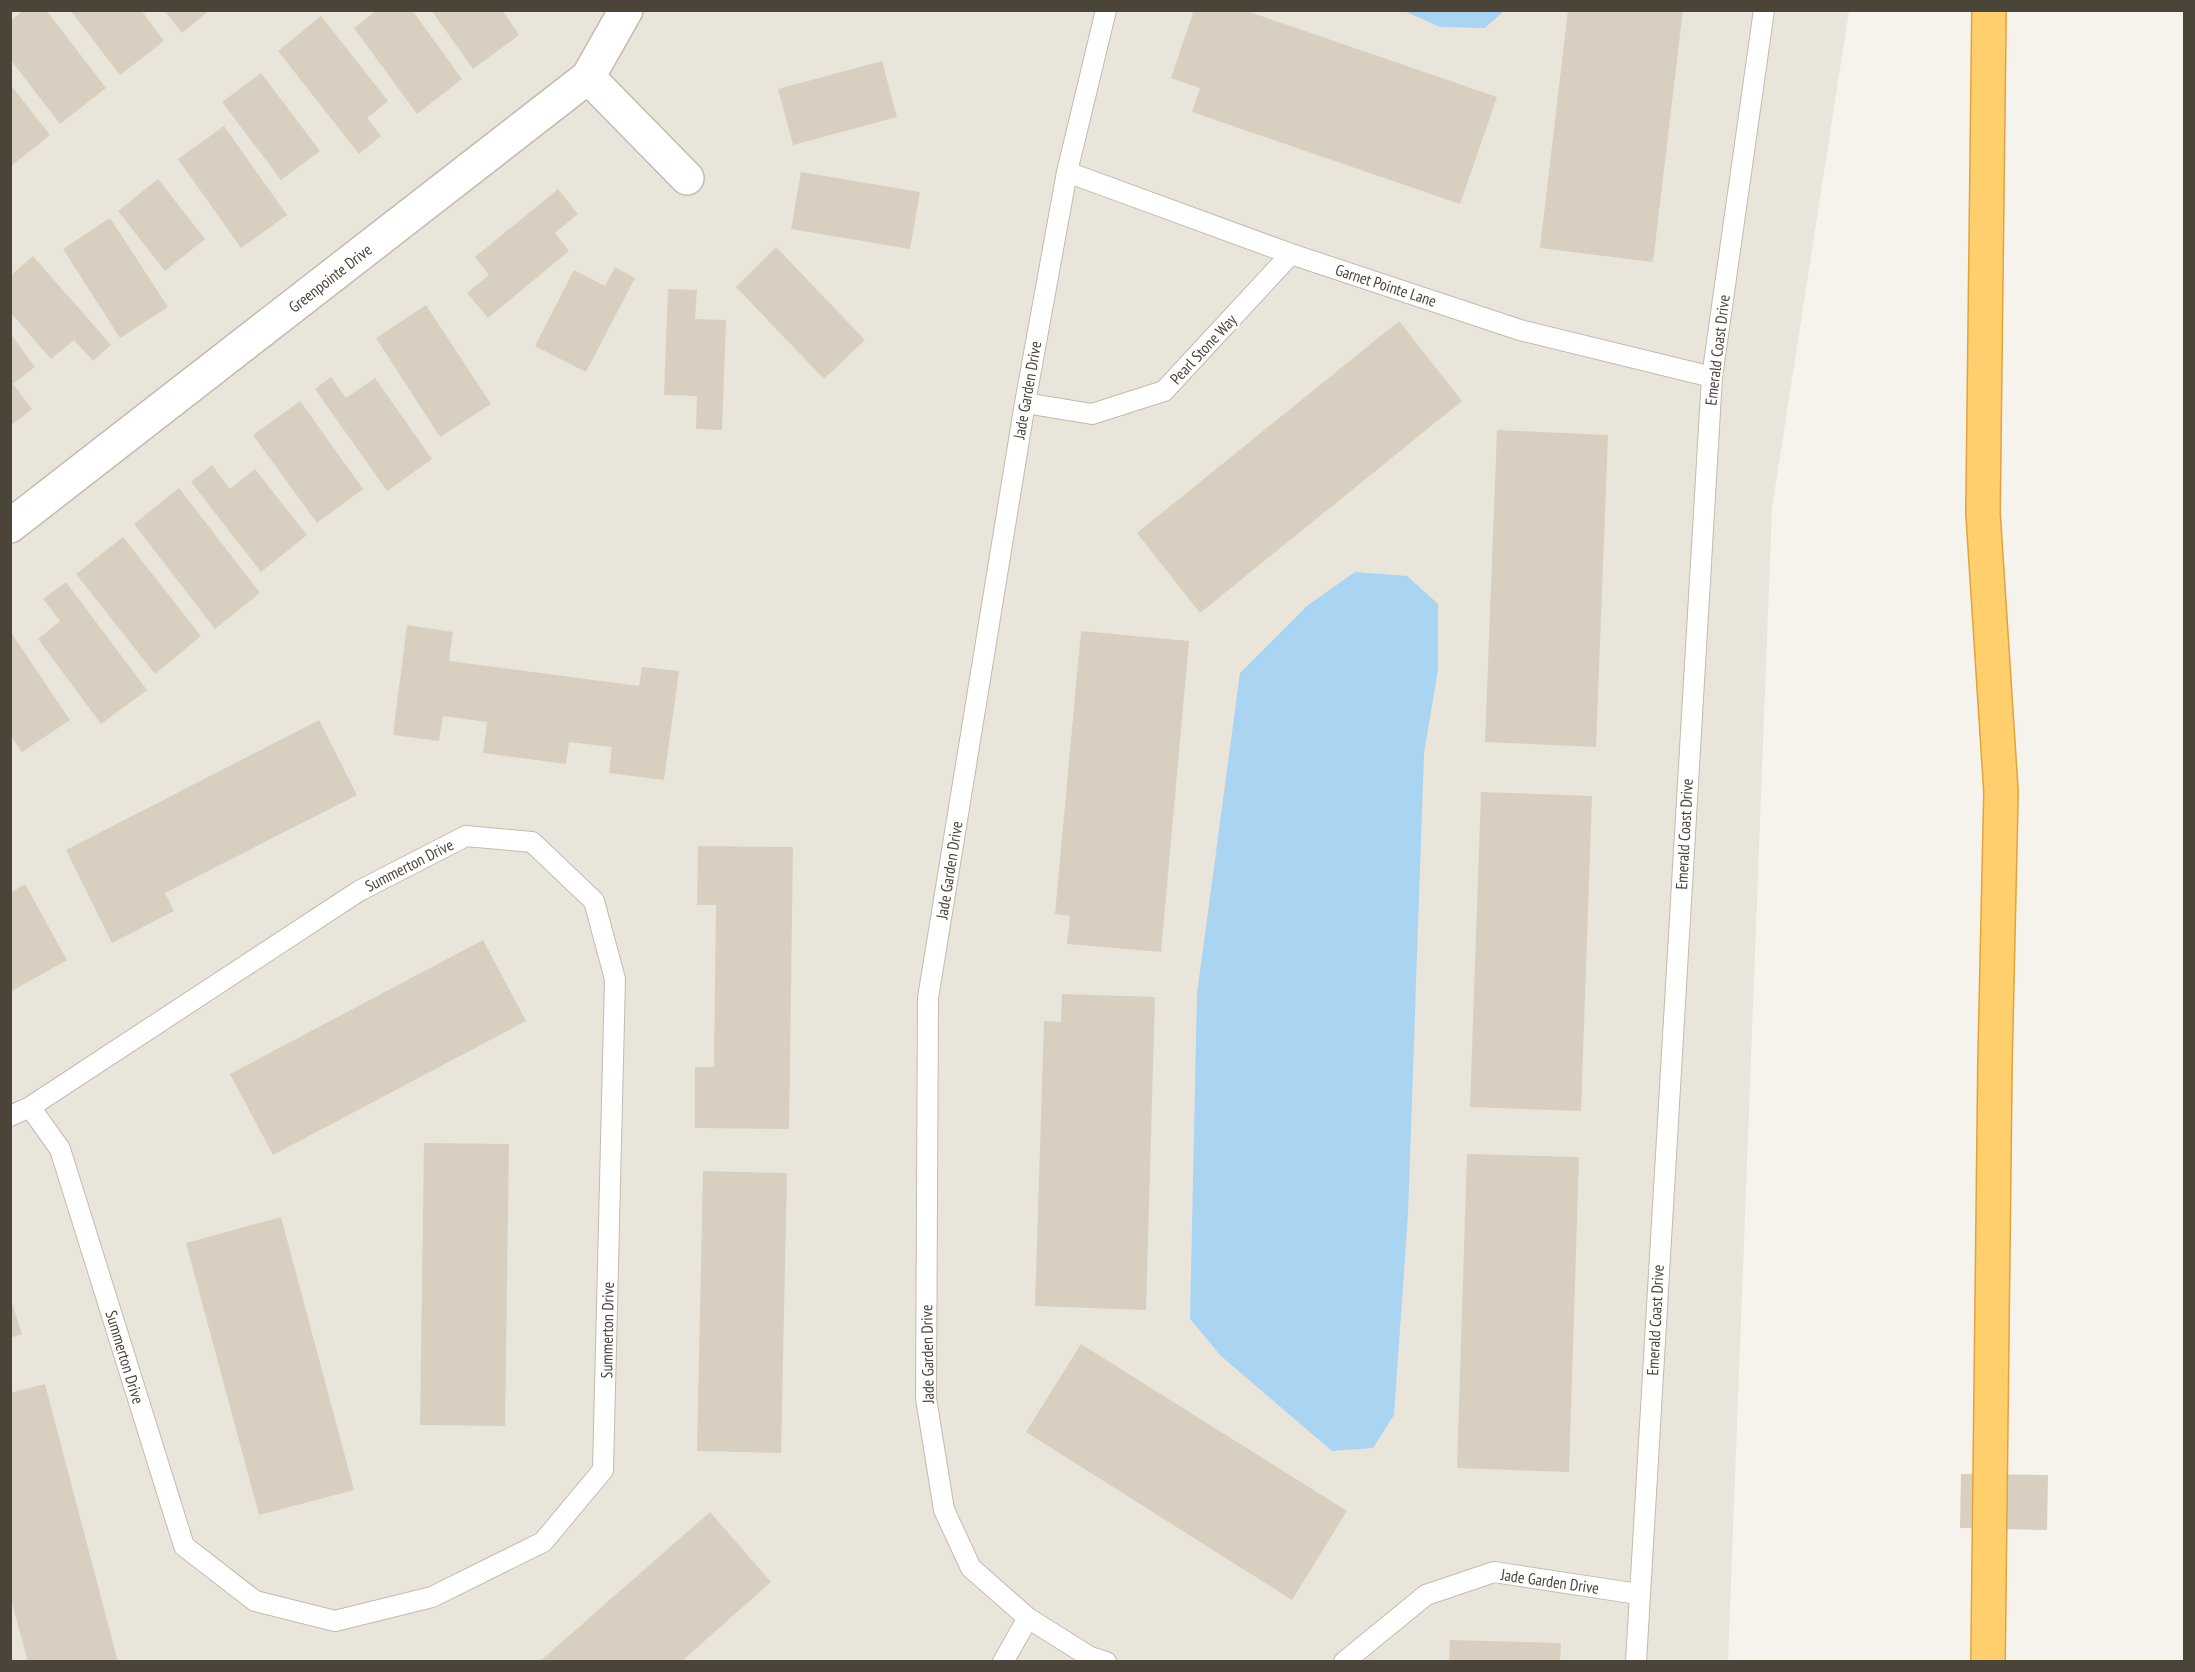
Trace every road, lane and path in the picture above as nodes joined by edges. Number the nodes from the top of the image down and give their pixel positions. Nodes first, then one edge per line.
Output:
1 (626, 10) edge
2 (1106, 10) edge
3 (1764, 10) edge
4 (1989, 10) edge
5 (588, 77) junction
6 (1067, 172) junction
7 (687, 178) dead end
8 (1291, 254) junction
9 (1712, 377) junction
10 (1024, 403) junction
11 (10, 526) edge
12 (30, 1107) junction
13 (10, 1116) edge
14 (1638, 1594) junction
15 (1028, 1618) junction
16 (1094, 1660) edge
17 (1003, 1662) edge
18 (1344, 1662) edge
19 (1636, 1662) edge
20 (1988, 1662) edge

1 - 5 street, Greenpointe Drive
2 - 6 lane, Jade Garden Drive
3 - 9 lane, Emerald Coast Drive
4 - 20 highway
5 - 7 street
5 - 11 street, Greenpointe Drive
6 - 8 lane, Garnet Pointe Lane
6 - 10 lane, Jade Garden Drive
8 - 9 lane, Garnet Pointe Lane
8 - 10 lane, Pearl Stone Way
9 - 14 lane, Emerald Coast Drive
10 - 15 lane, Jade Garden Drive
12 - 12 lane, Summerton Drive
12 - 13 lane, Summerton Drive
14 - 18 lane, Jade Garden Drive
14 - 19 lane, Emerald Coast Drive
15 - 16 lane, Jade Garden Drive
15 - 17 lane

